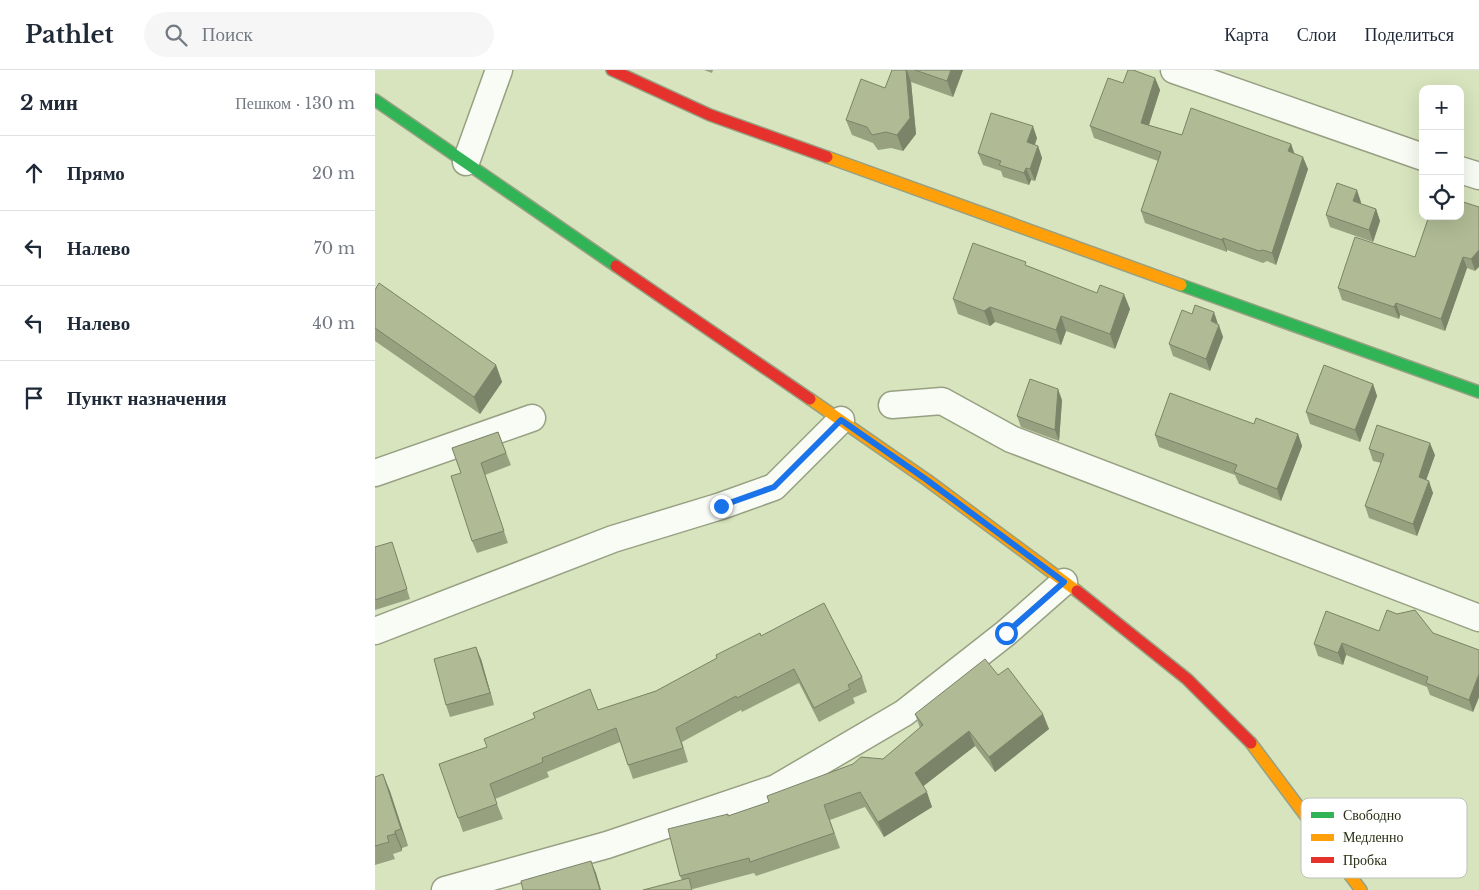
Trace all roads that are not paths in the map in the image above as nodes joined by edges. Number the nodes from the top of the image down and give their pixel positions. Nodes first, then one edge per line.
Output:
1 (499, 70) edge
2 (611, 70) edge
3 (1174, 70) edge
4 (375, 100) edge
5 (1419, 156) edge
6 (466, 162) junction
7 (1464, 171) edge
8 (1479, 176) edge
9 (1479, 392) edge
10 (892, 405) dead end
11 (532, 418) dead end
12 (841, 420) junction
13 (375, 474) edge
14 (1064, 582) junction
15 (1479, 618) edge
16 (375, 631) edge
17 (1301, 809) edge
18 (1352, 878) edge
19 (445, 890) edge
20 (1361, 890) edge

1 - 6 street
2 - 9 main road
3 - 5 street
4 - 6 main road
6 - 12 main road
7 - 8 street
10 - 15 street
11 - 13 street
12 - 14 main road
12 - 16 street
14 - 17 main road
14 - 19 street
18 - 20 main road

